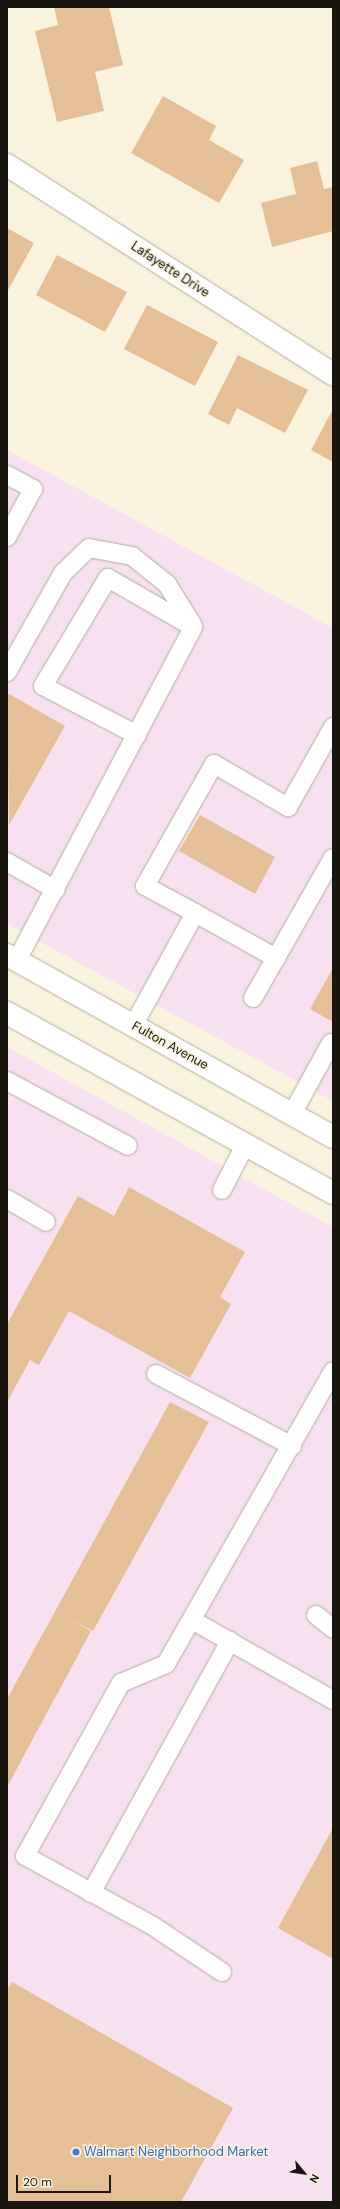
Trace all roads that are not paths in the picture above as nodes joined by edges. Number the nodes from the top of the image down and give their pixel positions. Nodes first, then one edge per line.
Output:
1 (7, 165) edge
2 (331, 369) edge
3 (7, 475) edge
4 (7, 537) edge
5 (193, 627) junction
6 (7, 672) edge
7 (333, 727) edge
8 (136, 735) junction
9 (333, 858) edge
10 (7, 862) edge
11 (56, 890) junction
12 (195, 913) junction
13 (12, 958) edge
14 (276, 958) junction
15 (253, 998) dead end
16 (7, 1013) edge
17 (133, 1026) junction
18 (331, 1043) dead end
19 (7, 1081) edge
20 (292, 1114) junction
21 (333, 1137) edge
22 (245, 1145) junction
23 (128, 1146) dead end
24 (222, 1190) dead end
25 (333, 1193) edge
26 (7, 1199) edge
27 (46, 1222) dead end
28 (333, 1371) edge
29 (156, 1374) dead end
30 (292, 1446) junction
31 (192, 1620) junction
32 (333, 1622) edge
33 (333, 1629) edge
34 (230, 1641) junction
35 (333, 1700) edge
36 (90, 1893) junction
37 (222, 1972) dead end

1 - 2 main road, Lafayette Drive
3 - 4 lane
5 - 6 lane
5 - 8 lane
5 - 8 lane
7 - 12 lane
8 - 11 lane
9 - 14 lane
10 - 11 lane
11 - 13 lane
12 - 14 lane
12 - 17 lane
13 - 17 main road, Fulton Avenue
14 - 15 lane
16 - 22 main road
17 - 20 main road, Fulton Avenue
18 - 20 lane
19 - 23 lane
20 - 21 main road, Fulton Avenue
22 - 24 lane
22 - 25 main road
26 - 27 lane
28 - 30 lane
29 - 30 lane
30 - 31 lane
31 - 34 lane
31 - 36 lane
32 - 33 lane
34 - 35 lane
34 - 36 lane
36 - 37 lane

